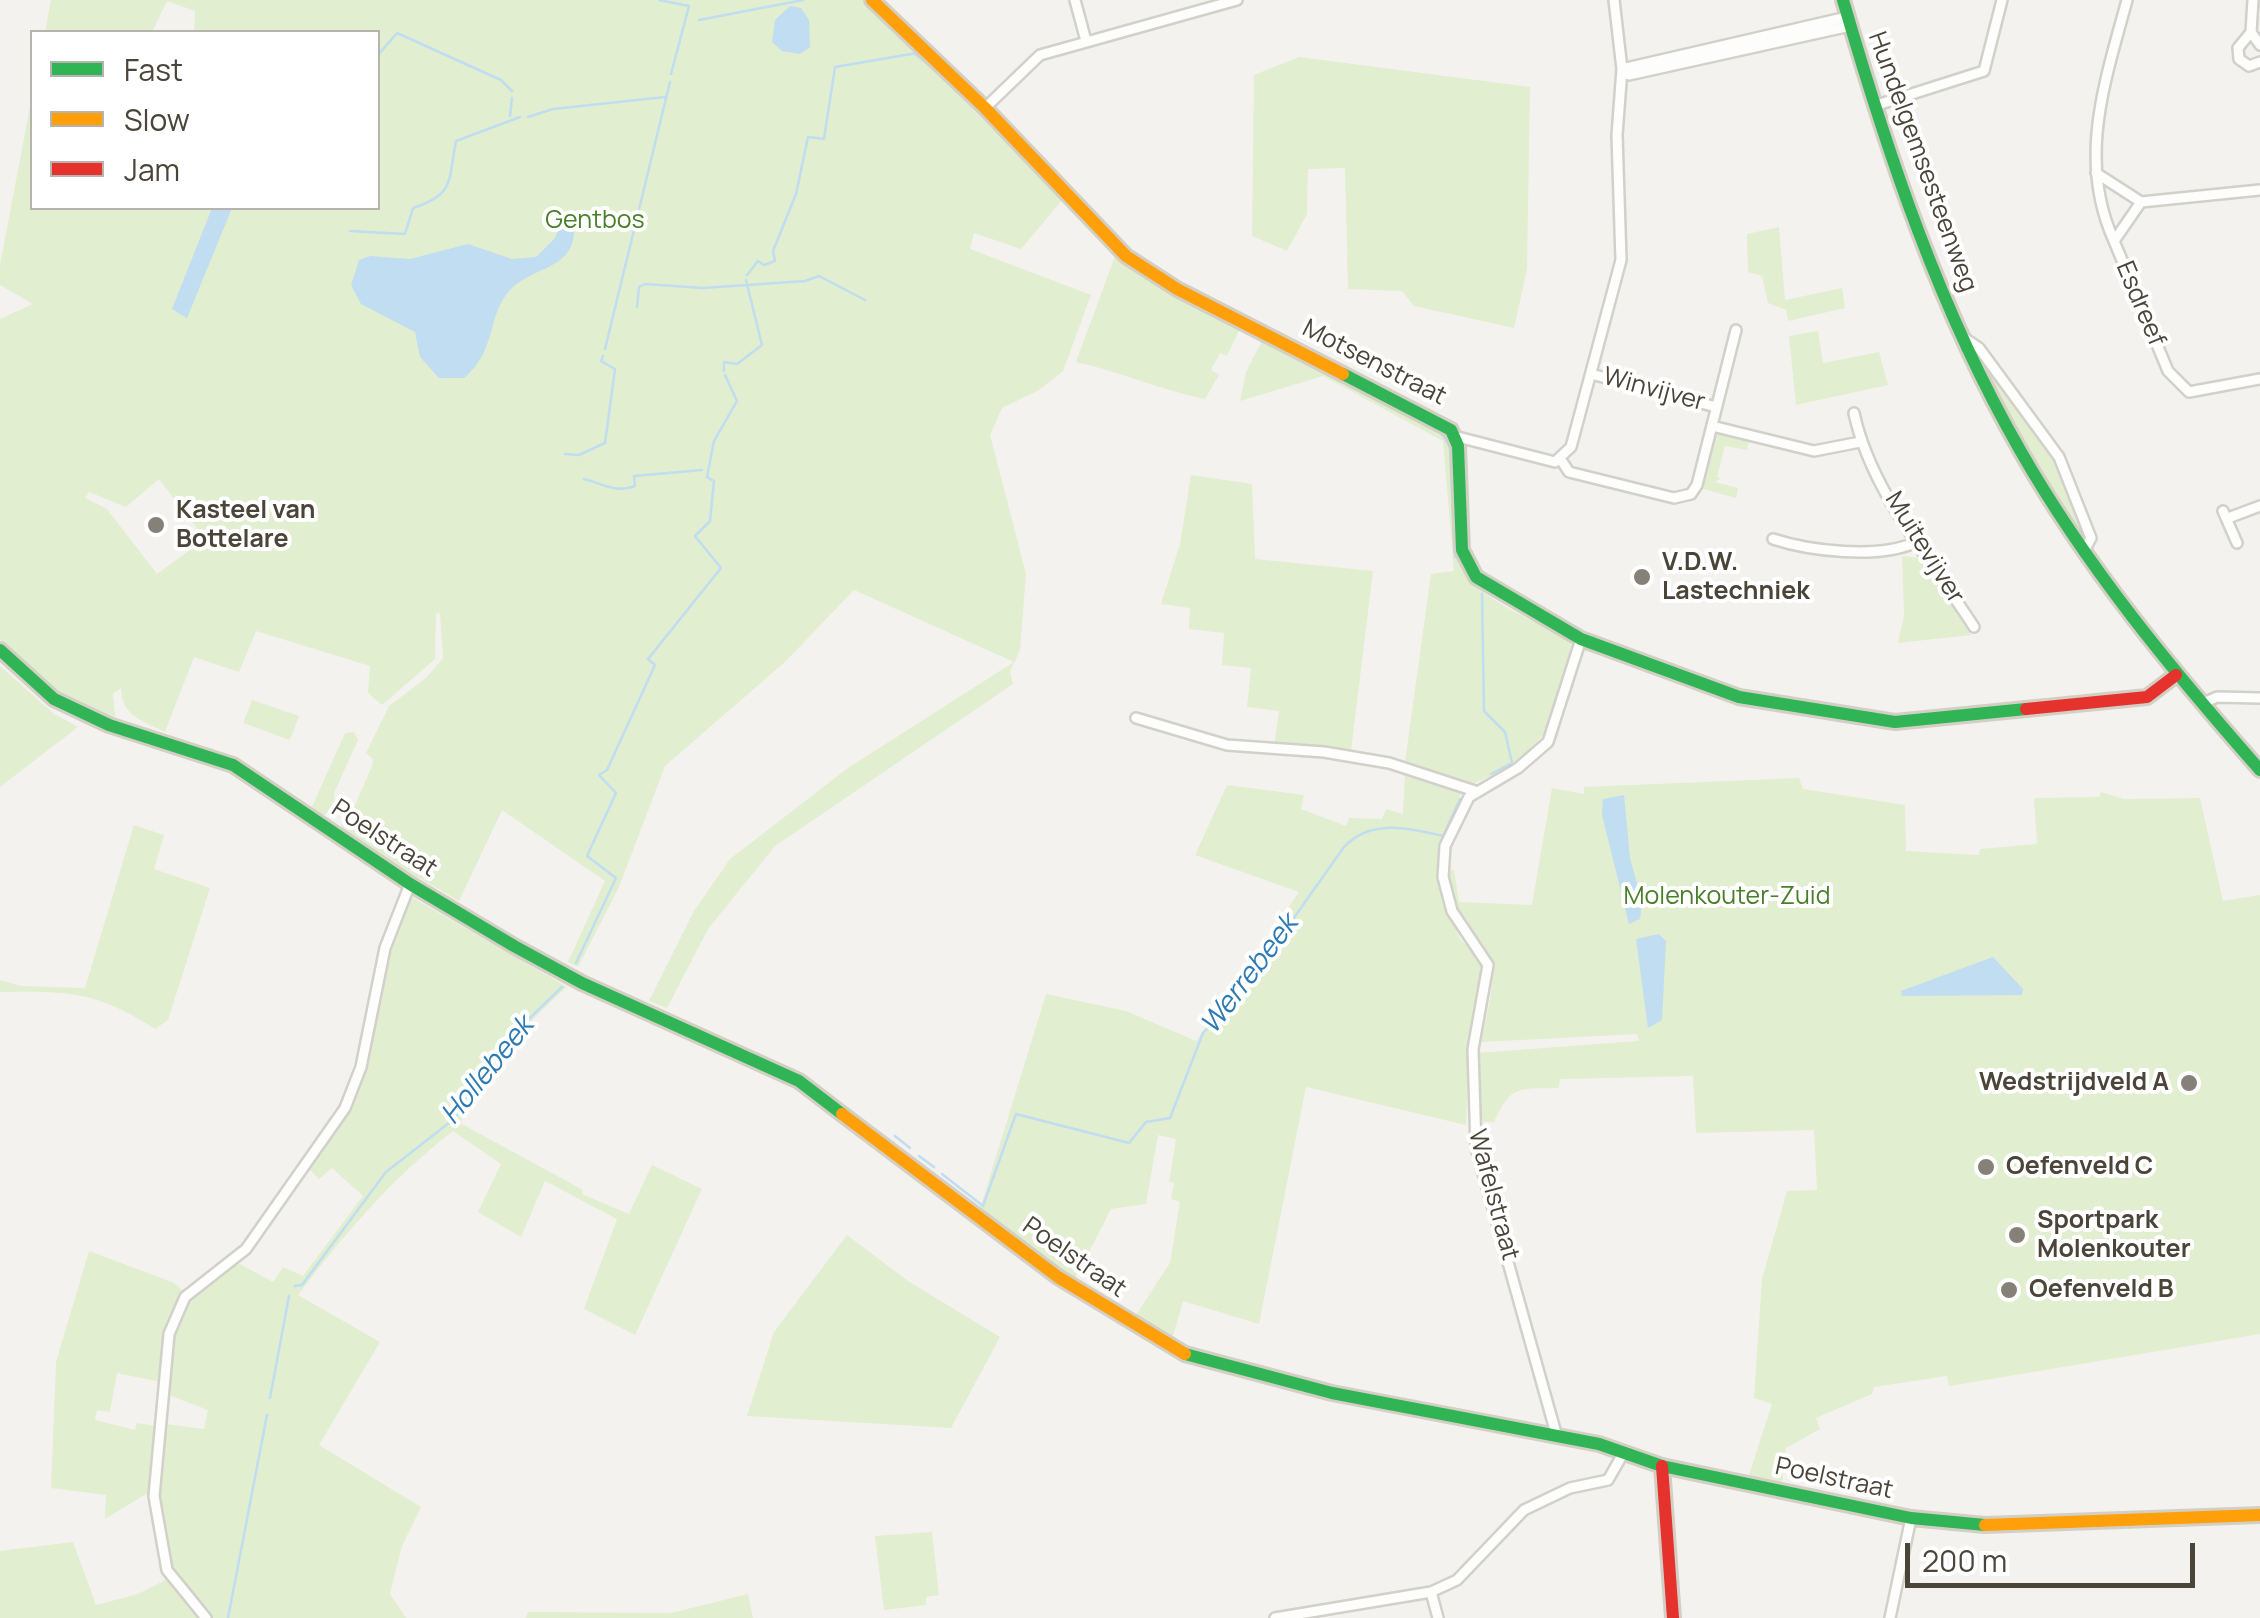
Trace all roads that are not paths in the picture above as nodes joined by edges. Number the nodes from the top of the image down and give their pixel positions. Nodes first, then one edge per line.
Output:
1 (872, 0) edge
2 (1075, 0) edge
3 (1237, 0) edge
4 (1614, 0) edge
5 (1843, 0) edge
6 (2002, 0) edge
7 (2127, 0) edge
8 (2253, 0) edge
9 (1849, 21) junction
10 (2252, 32) junction
11 (1086, 41) junction
12 (2260, 45) edge
13 (2260, 62) edge
14 (1622, 69) junction
15 (1874, 106) junction
16 (985, 108) junction
17 (2096, 173) junction
18 (2260, 190) edge
19 (2141, 202) junction
20 (2114, 241) junction
21 (1736, 330) dead end
22 (1962, 337) junction
23 (1591, 374) junction
24 (2260, 379) edge
25 (1716, 407) junction
26 (1854, 413) dead end
27 (1712, 426) junction
28 (1454, 436) junction
29 (1860, 442) junction
30 (1561, 460) junction
31 (2260, 506) edge
32 (1773, 539) dead end
33 (1914, 543) junction
34 (2238, 544) dead end
35 (2084, 551) junction
36 (1974, 627) dead end
37 (1581, 639) junction
38 (0, 650) edge
39 (2176, 675) junction
40 (2260, 698) edge
41 (2201, 704) junction
42 (1136, 718) dead end
43 (2260, 770) edge
44 (1475, 791) junction
45 (410, 884) junction
46 (1557, 1437) junction
47 (1624, 1452) junction
48 (1662, 1466) junction
49 (2260, 1515) edge
50 (1911, 1518) junction
51 (1432, 1592) junction
52 (206, 1618) edge
53 (1275, 1618) edge
54 (1438, 1618) edge
55 (1673, 1618) edge
56 (1890, 1618) edge

1 - 16 street, Motsenstraat
2 - 11 street
3 - 11 street
4 - 14 street
5 - 9 street, Hundelgemsesteenweg
6 - 15 street
7 - 17 street
8 - 10 street
9 - 14 street
9 - 15 street, Hundelgemsesteenweg
10 - 12 street
10 - 13 street
11 - 16 street
14 - 23 street
15 - 22 street, Hundelgemsesteenweg
16 - 28 street, Motsenstraat
17 - 19 street
17 - 20 street
18 - 19 street
19 - 20 street, Esdreef
20 - 24 street, Esdreef
21 - 25 street
22 - 35 street, Hundelgemsesteenweg
22 - 35 street, Hundelgemsesteenweg
23 - 25 street, Winvijver
23 - 30 street
25 - 27 street
26 - 29 street, Muitevijver
27 - 29 street
27 - 30 street
28 - 30 street
28 - 37 street, Motsenstraat
29 - 33 street, Muitevijver
31 - 34 street
32 - 33 street
33 - 36 street, Muitevijver
35 - 39 street, Hundelgemsesteenweg
37 - 39 street, Motsenstraat
37 - 44 street
38 - 45 street, Poelstraat
39 - 41 street, Hundelgemsesteenweg
40 - 41 street
41 - 43 street, Hundelgemsesteenweg
42 - 44 street
44 - 46 street, Wafelstraat
45 - 46 street, Poelstraat
45 - 52 street
46 - 47 street, Poelstraat
47 - 48 street, Poelstraat
47 - 51 street
48 - 50 street, Poelstraat
48 - 55 street
49 - 50 street, Poelstraat
50 - 56 street
51 - 53 street
51 - 54 street

